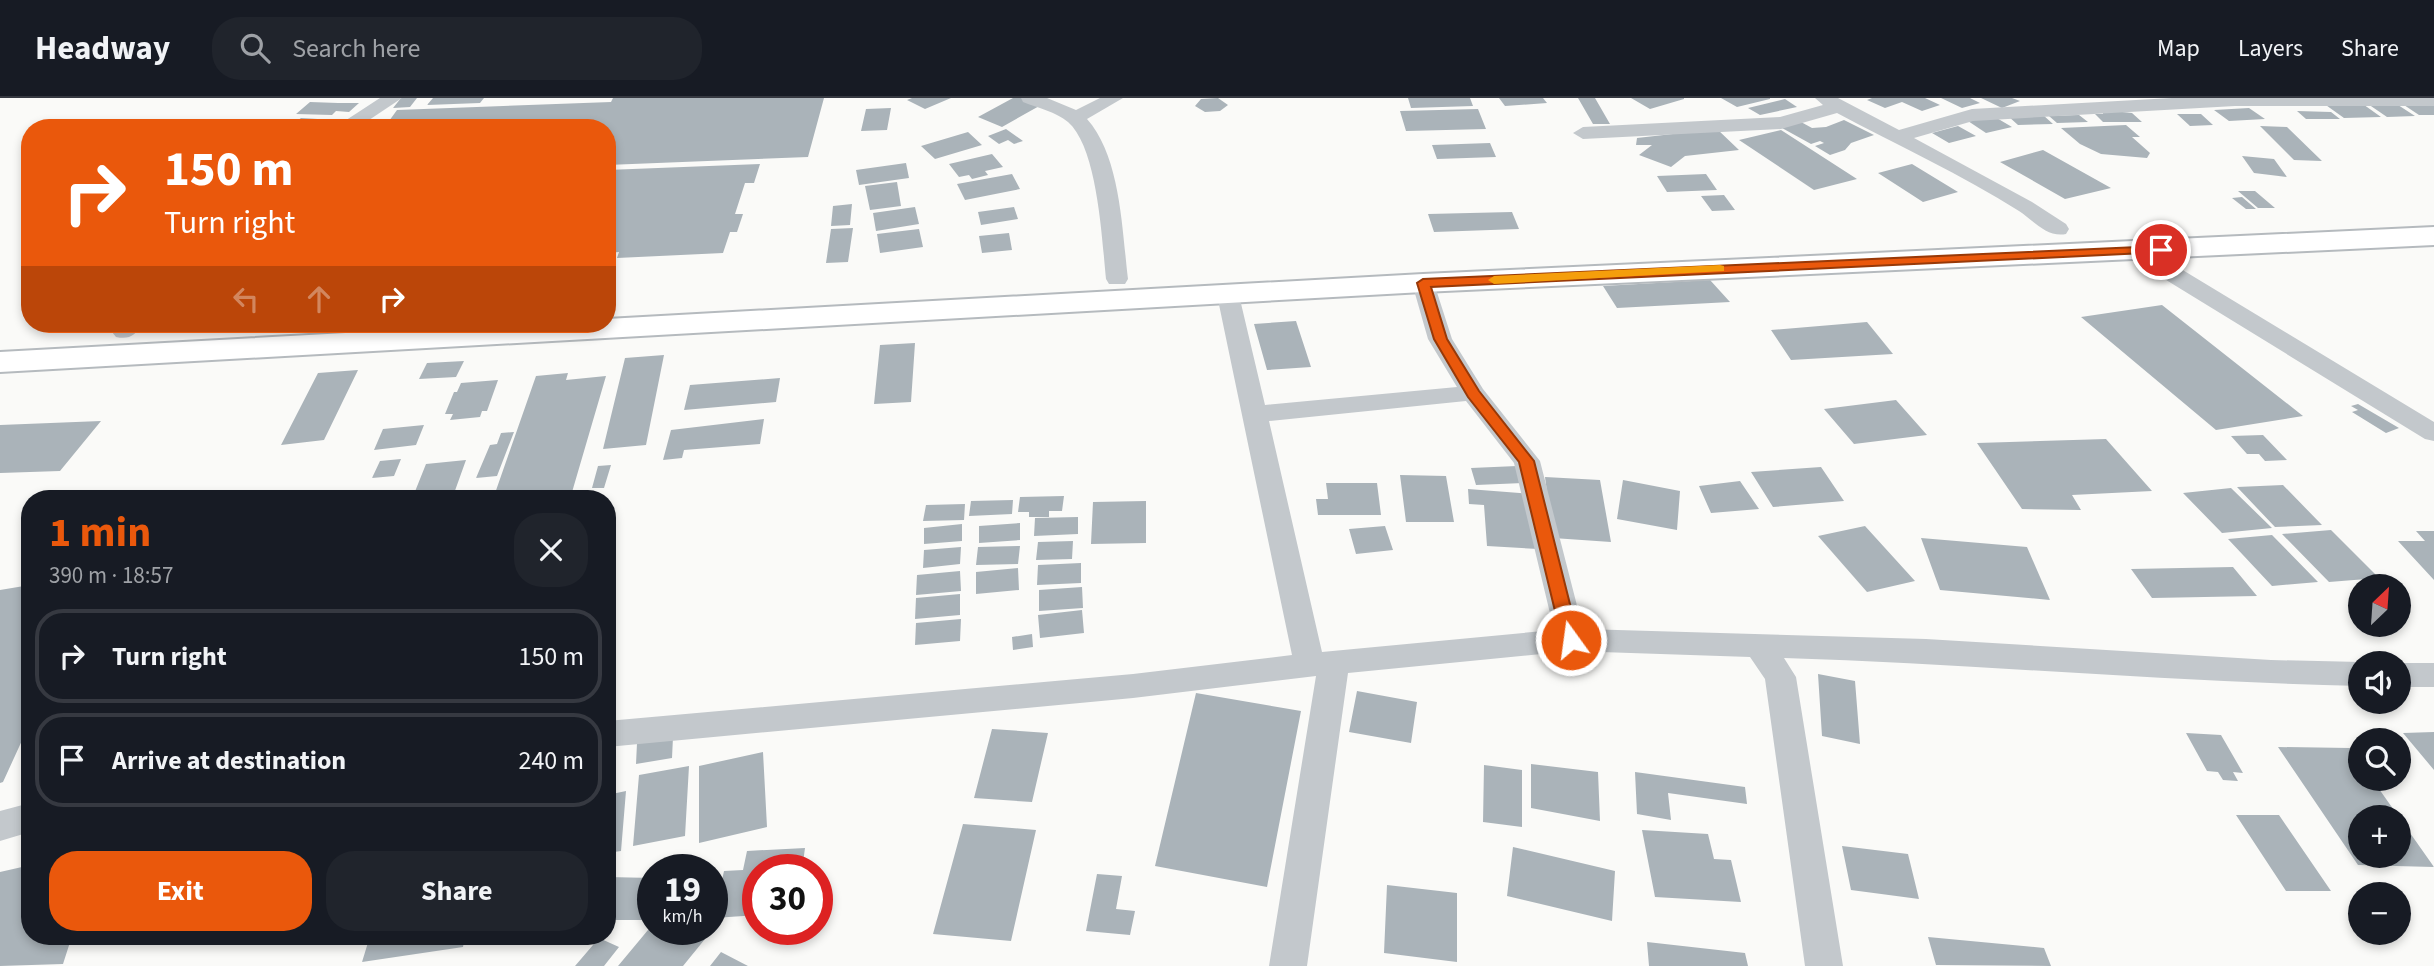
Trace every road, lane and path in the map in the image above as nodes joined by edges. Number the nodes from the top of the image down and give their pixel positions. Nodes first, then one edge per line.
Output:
1 (393, 98) edge
2 (1030, 98) edge
3 (1114, 98) edge
4 (2434, 100) edge
5 (1832, 102) edge
6 (1075, 118) junction
7 (358, 119) edge
8 (1583, 133) dead end
9 (1897, 137) junction
10 (2434, 220) edge
11 (2058, 229) junction
12 (2434, 236) edge
13 (1875, 249) junction
14 (2136, 251) junction
15 (1117, 279) junction
16 (1423, 283) junction
17 (1058, 293) junction
18 (1228, 296) junction
19 (616, 308) edge
20 (679, 314) junction
21 (616, 318) edge
22 (69, 333) edge
23 (410, 333) edge
24 (0, 339) edge
25 (0, 362) edge
26 (1473, 393) junction
27 (1254, 414) junction
28 (2434, 433) edge
29 (1571, 640) junction
30 (1759, 646) junction
31 (1842, 649) junction
32 (1322, 663) junction
33 (2348, 674) edge
34 (2411, 675) edge
35 (2434, 675) edge
36 (1780, 677) junction
37 (616, 733) edge
38 (21, 820) edge
39 (0, 826) edge
40 (1288, 966) edge
41 (1824, 966) edge

1 - 7 street
2 - 6 street
3 - 6 street
4 - 9 street
5 - 8 street
5 - 9 street
6 - 15 street
9 - 11 street
10 - 11 main road
11 - 13 main road
12 - 14 main road
13 - 14 main road
13 - 15 main road
13 - 16 main road
14 - 28 street
15 - 17 main road
16 - 18 main road
16 - 26 street
17 - 18 main road
17 - 20 main road
18 - 27 street
19 - 20 main road
20 - 21 main road
22 - 24 main road
23 - 25 main road
26 - 27 street
26 - 29 street
27 - 32 street
29 - 30 street
29 - 32 street
30 - 31 street
30 - 36 street
31 - 33 street
31 - 36 street
32 - 37 street
32 - 40 street
34 - 35 street
36 - 41 street
38 - 39 street

